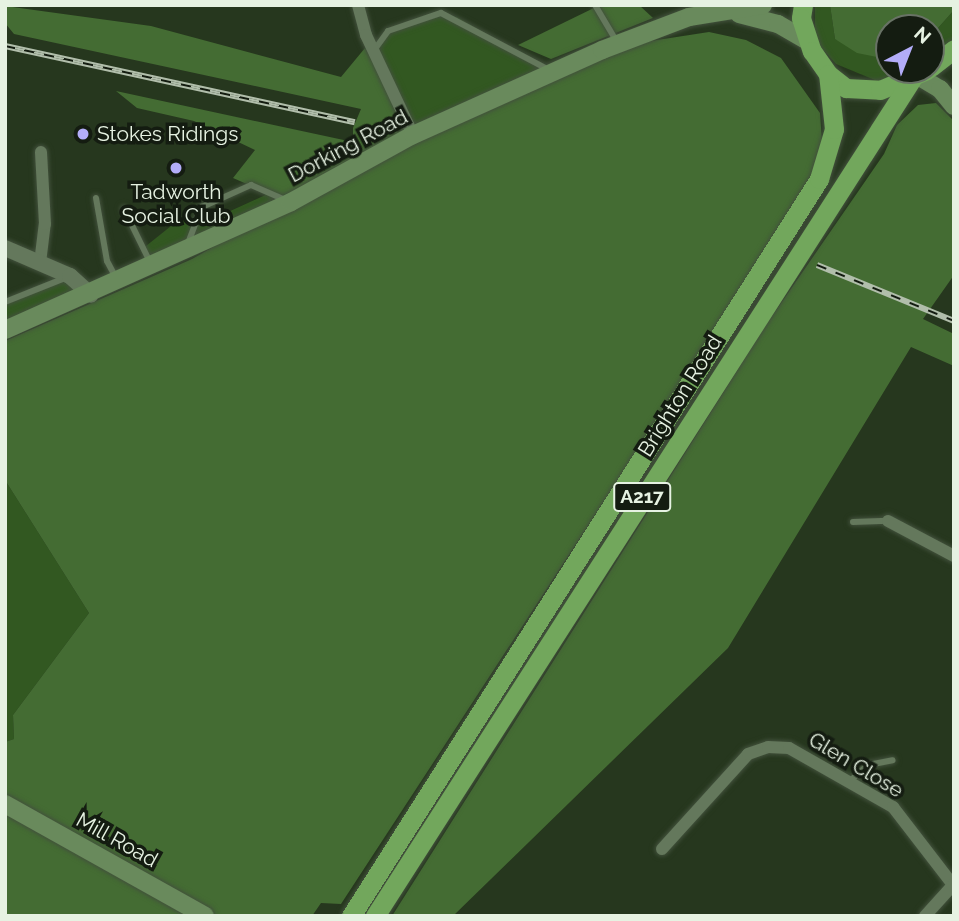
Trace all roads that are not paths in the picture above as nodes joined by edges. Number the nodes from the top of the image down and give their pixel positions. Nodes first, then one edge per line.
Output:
1 (358, 5) edge
2 (596, 5) edge
3 (803, 5) edge
4 (755, 6) edge
5 (717, 13) junction
6 (806, 40) junction
7 (618, 44) junction
8 (374, 51) junction
9 (553, 72) junction
10 (828, 74) junction
11 (893, 84) edge
12 (915, 84) edge
13 (934, 84) edge
14 (954, 106) edge
15 (413, 135) junction
16 (41, 152) dead end
17 (96, 198) dead end
18 (291, 202) junction
19 (124, 209) dead end
20 (5, 248) edge
21 (185, 251) junction
22 (40, 263) junction
23 (152, 267) junction
24 (70, 276) junction
25 (118, 283) junction
26 (91, 295) junction
27 (5, 302) edge
28 (5, 330) edge
29 (888, 521) joint
30 (853, 522) dead end
31 (954, 556) edge
32 (893, 760) dead end
33 (850, 781) junction
34 (5, 804) edge
35 (662, 849) dead end
36 (953, 885) edge
37 (205, 916) edge
38 (351, 916) edge
39 (375, 916) edge
40 (925, 916) edge

1 - 8 street
2 - 7 lane
3 - 6 highway
4 - 5 main road, Dorking Road
5 - 6 main road, Dorking Road
5 - 7 main road, Dorking Road
6 - 10 highway
7 - 9 main road, Dorking Road
8 - 9 lane
8 - 15 street
9 - 15 main road, Dorking Road
10 - 11 highway
10 - 38 highway, Brighton Road / A217
12 - 39 highway, Brighton Road / A217
13 - 14 main road
15 - 18 main road, Dorking Road
16 - 22 street
17 - 25 lane
18 - 21 main road, Dorking Road
18 - 21 lane
19 - 23 lane
20 - 22 street
21 - 23 main road, Dorking Road
22 - 24 street
23 - 25 main road, Dorking Road
24 - 26 street
24 - 27 lane
25 - 26 main road, Dorking Road
26 - 28 main road, Dorking Road
29 - 30 lane
29 - 31 street
32 - 33 lane
33 - 35 street, Glen Close
33 - 36 street, Glen Close
34 - 37 main road, Mill Road
36 - 40 street

